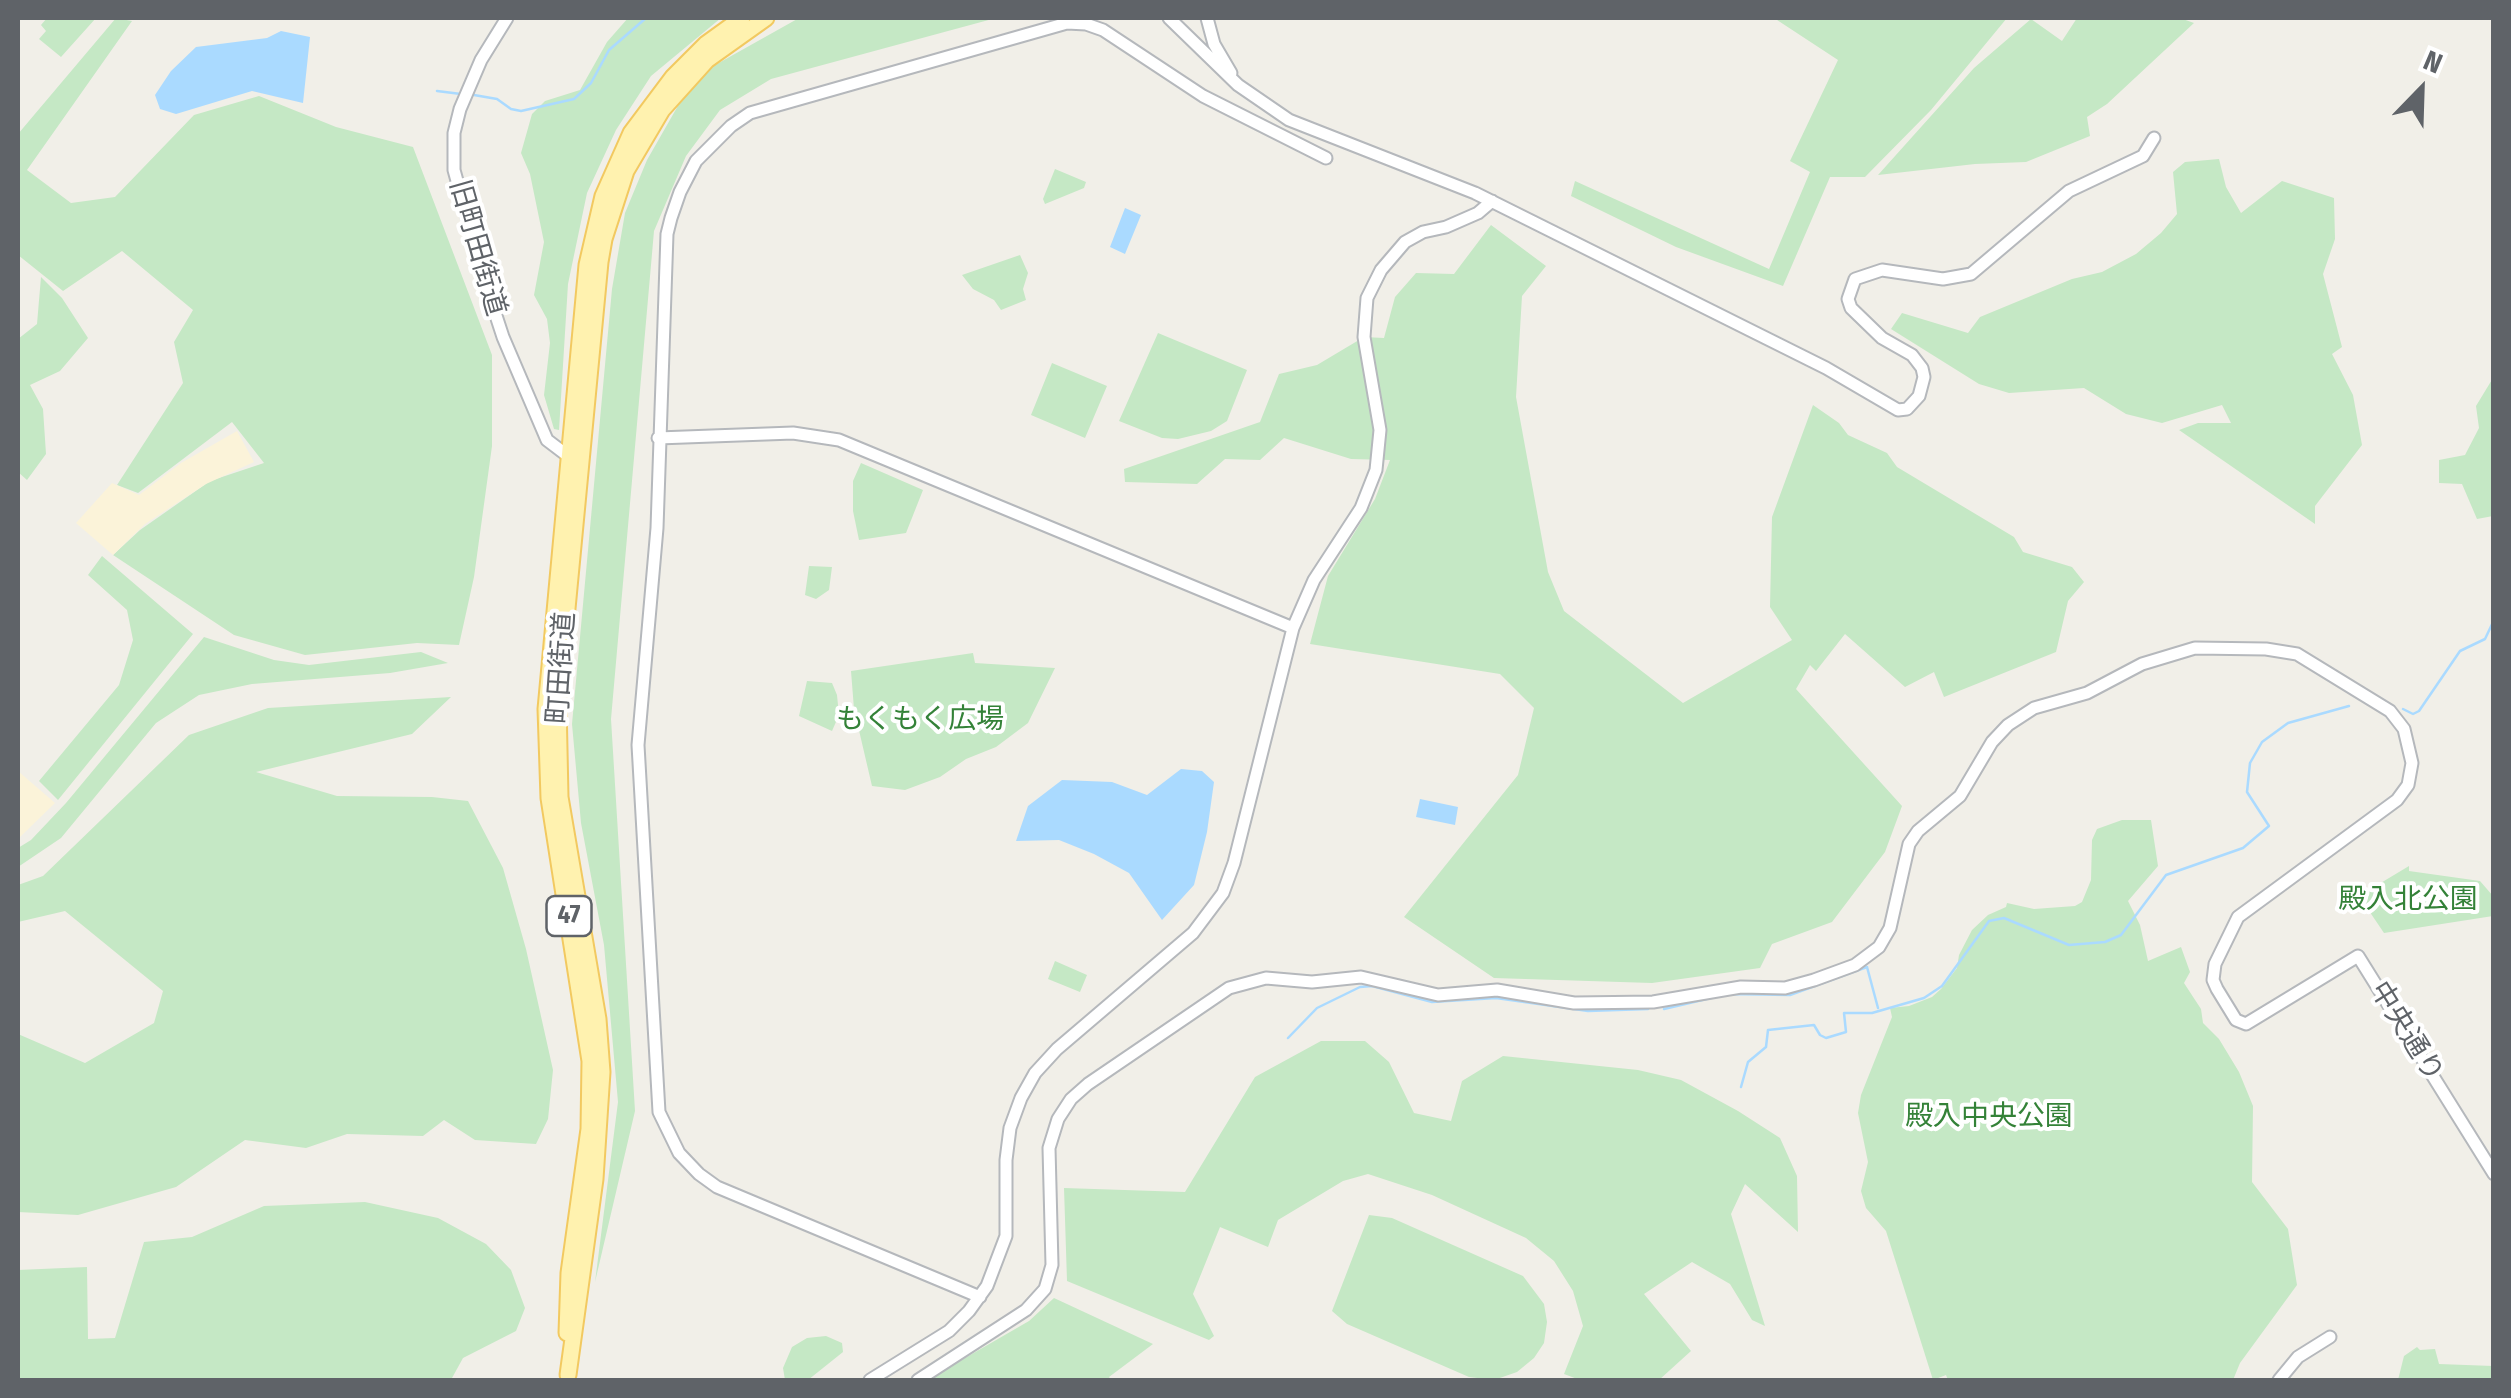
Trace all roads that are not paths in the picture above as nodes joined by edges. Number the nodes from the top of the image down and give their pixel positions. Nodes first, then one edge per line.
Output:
1 (508, 18) edge
2 (742, 18) edge
3 (766, 18) edge
4 (1169, 18) edge
5 (1207, 18) edge
6 (1238, 85) junction
7 (2154, 138) dead end
8 (1326, 158) dead end
9 (1492, 201) junction
10 (658, 438) junction
11 (574, 461) junction
12 (1293, 628) junction
13 (2494, 1174) edge
14 (980, 1298) junction
15 (2330, 1337) dead end
16 (568, 1378) edge
17 (878, 1378) edge
18 (918, 1380) edge
19 (2279, 1380) edge

1 - 11 street, 旧町田街道
2 - 11 main road, 町田街道 / 47
3 - 11 main road, 町田街道 / 47
4 - 6 street
5 - 6 street
6 - 9 street
7 - 9 street
8 - 10 street
9 - 12 street
10 - 12 street
10 - 14 street
11 - 16 main road, 町田街道 / 47
12 - 14 street
13 - 18 street, 中央通り
14 - 17 street
15 - 19 street

